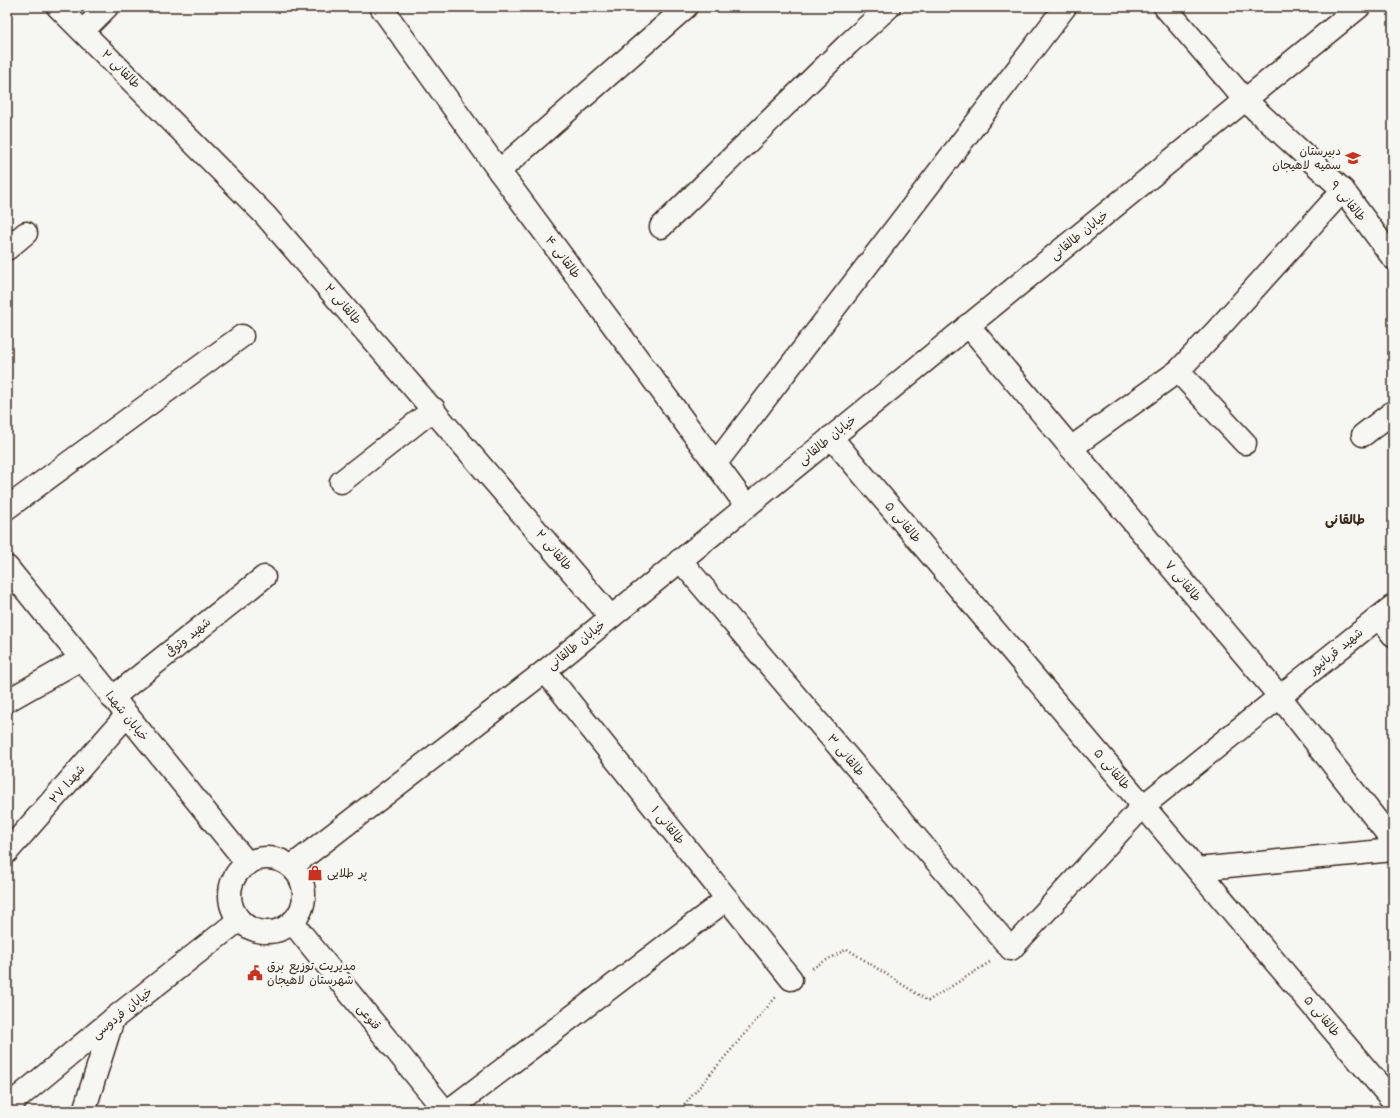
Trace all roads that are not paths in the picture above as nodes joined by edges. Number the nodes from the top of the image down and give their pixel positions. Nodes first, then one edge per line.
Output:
1 (58, 7) edge
2 (107, 7) edge
3 (381, 7) edge
4 (686, 7) edge
5 (889, 7) edge
6 (1064, 7) edge
7 (1165, 7) edge
8 (1359, 7) edge
9 (83, 31) junction
10 (1245, 100) junction
11 (499, 171) junction
12 (1343, 190) junction
13 (661, 227) dead end
14 (26, 233) dead end
15 (7, 249) edge
16 (1393, 258) edge
17 (968, 325) junction
18 (242, 336) dead end
19 (1178, 371) junction
20 (434, 410) junction
21 (1393, 412) edge
22 (1363, 435) dead end
23 (832, 437) junction
24 (1244, 443) dead end
25 (1071, 448) junction
26 (716, 464) junction
27 (341, 482) dead end
28 (746, 505) junction
29 (7, 508) edge
30 (680, 560) junction
31 (7, 567) edge
32 (264, 577) dead end
33 (1386, 612) edge
34 (611, 617) junction
35 (1393, 635) edge
36 (82, 659) junction
37 (545, 671) junction
38 (1280, 697) junction
39 (112, 698) junction
40 (7, 701) edge
41 (127, 715) junction
42 (1143, 806) junction
43 (1393, 840) edge
44 (1393, 850) edge
45 (7, 852) edge
46 (248, 864) junction
47 (291, 867) junction
48 (1197, 869) junction
49 (727, 899) junction
50 (239, 920) junction
51 (292, 922) junction
52 (1011, 950) joint
53 (791, 979) road end
54 (113, 1019) junction
55 (1393, 1101) edge
56 (7, 1107) edge
57 (84, 1111) edge
58 (445, 1111) edge
59 (448, 1111) edge

1 - 9 street, طالقانی ۲
2 - 9 street
3 - 11 street, طالقانی ۴
4 - 11 street
5 - 13 street
6 - 26 street
7 - 10 street, طالقانی ۹
8 - 10 street, خیابان طالقانی
9 - 20 street, طالقانی ۲
10 - 12 street, طالقانی ۹
10 - 17 street, خیابان طالقانی
11 - 26 street, طالقانی ۴
12 - 16 street, طالقانی ۹
12 - 19 street
14 - 15 street
17 - 23 street, خیابان طالقانی
17 - 25 street, طالقانی ۷
18 - 29 street
19 - 24 street
19 - 25 street
20 - 27 street
20 - 34 street, طالقانی ۲
21 - 22 street
23 - 28 street, خیابان طالقانی
23 - 42 street, طالقانی ۵
25 - 38 street, طالقانی ۷
26 - 28 street, طالقانی ۴
28 - 30 street, خیابان طالقانی
30 - 34 street, خیابان طالقانی
30 - 52 street, طالقانی ۳
31 - 36 street, خیابان شهدا
32 - 39 street, شهید وثوقی
33 - 35 street
33 - 38 street, شهید قربانپور
34 - 37 street, خیابان طالقانی
36 - 39 street, خیابان شهدا
36 - 40 street
37 - 47 street, خیابان طالقانی
37 - 49 street, طالقانی ۱
38 - 42 street, شهید قربانپور
38 - 43 street, طالقانی ۷
39 - 41 street, خیابان شهدا
41 - 45 street, ۲۷ شهدا
41 - 46 street, خیابان شهدا
42 - 48 street, طالقانی ۵
42 - 52 street, شهید قربانپور
44 - 48 street
46 - 47 street
46 - 50 street
47 - 51 street
48 - 55 street, طالقانی ۵
49 - 53 street, طالقانی ۱
49 - 59 street
50 - 51 street
50 - 54 street, خیابان فردوسی
51 - 58 street, قنوعی
54 - 56 street, خیابان فردوسی
54 - 57 street

